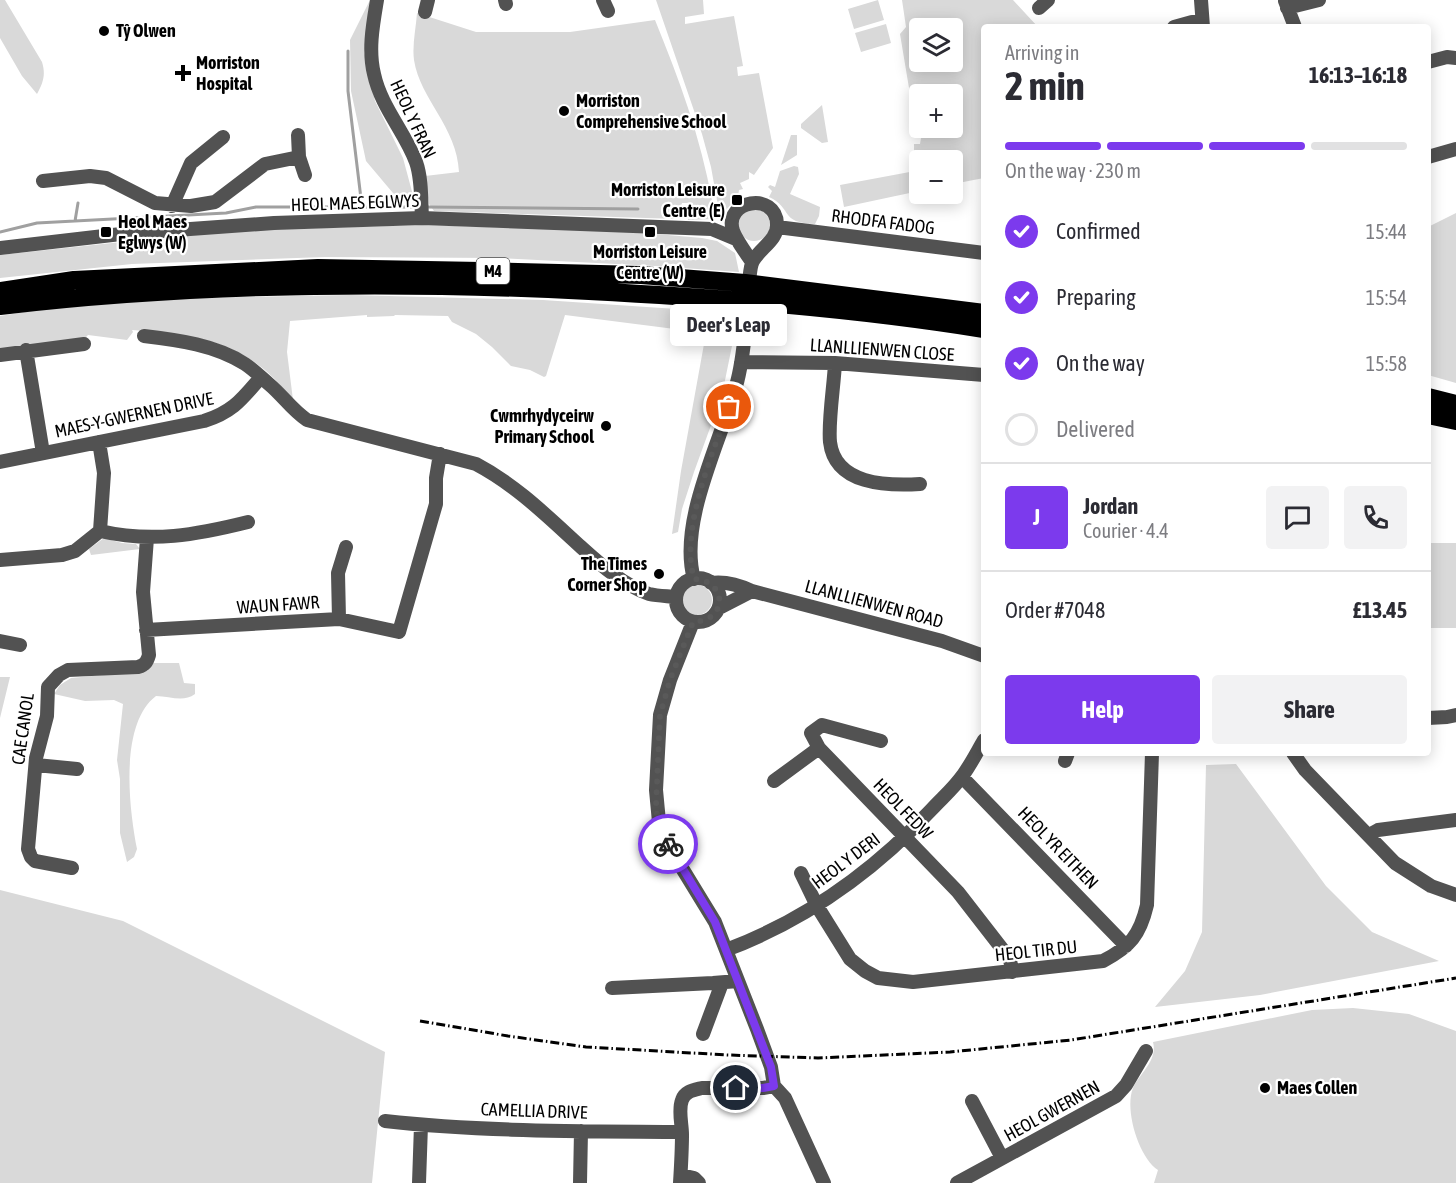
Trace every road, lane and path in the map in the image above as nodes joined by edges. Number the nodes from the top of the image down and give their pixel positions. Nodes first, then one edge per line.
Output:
1 (377, 0) edge
2 (1201, 0) edge
3 (1319, 0) edge
4 (1286, 4) edge
5 (1185, 24) edge
6 (1199, 24) edge
7 (1203, 24) edge
8 (1294, 24) edge
9 (1456, 58) edge
10 (1431, 61) edge
11 (298, 135) dead end
12 (223, 137) dead end
13 (1456, 149) edge
14 (299, 157) junction
15 (1431, 157) edge
16 (305, 175) dead end
17 (43, 181) dead end
18 (172, 206) junction
19 (422, 218) junction
20 (732, 219) junction
21 (777, 227) junction
22 (712, 230) junction
23 (738, 241) junction
24 (765, 245) junction
25 (0, 248) edge
26 (981, 253) edge
27 (752, 262) junction
28 (0, 291) edge
29 (0, 306) edge
30 (981, 313) edge
31 (981, 329) edge
32 (144, 336) dead end
33 (84, 344) dead end
34 (26, 350) junction
35 (0, 355) edge
36 (741, 362) junction
37 (835, 363) junction
38 (981, 375) edge
39 (261, 377) junction
40 (1431, 398) edge
41 (1456, 404) edge
42 (1431, 416) edge
43 (1456, 421) edge
44 (1456, 427) edge
45 (99, 442) junction
46 (44, 453) junction
47 (440, 454) junction
48 (0, 462) edge
49 (920, 483) dead end
50 (248, 522) dead end
51 (100, 531) junction
52 (147, 538) junction
53 (346, 547) dead end
54 (0, 560) edge
55 (694, 579) junction
56 (711, 583) junction
57 (752, 591) junction
58 (676, 597) junction
59 (718, 608) junction
60 (339, 619) junction
61 (693, 622) junction
62 (146, 630) junction
63 (0, 641) edge
64 (20, 645) dead end
65 (981, 655) edge
66 (1456, 715) edge
67 (1431, 717) edge
68 (881, 741) dead end
69 (981, 745) edge
70 (819, 748) junction
71 (1152, 756) edge
72 (1295, 756) edge
73 (36, 765) junction
74 (77, 769) dead end
75 (962, 777) junction
76 (774, 781) dead end
77 (1456, 820) edge
78 (1369, 836) junction
79 (906, 837) junction
80 (72, 868) dead end
81 (801, 873) dead end
82 (1456, 895) edge
83 (817, 906) junction
84 (1126, 946) junction
85 (726, 950) junction
86 (1012, 972) junction
87 (738, 981) junction
88 (722, 983) junction
89 (612, 988) dead end
90 (704, 1034) dead end
91 (1146, 1051) dead end
92 (774, 1086) junction
93 (972, 1101) dead end
94 (385, 1121) dead end
95 (421, 1125) junction
96 (581, 1131) junction
97 (682, 1132) junction
98 (1002, 1158) junction
99 (680, 1179) edge
100 (419, 1183) edge
101 (580, 1183) edge
102 (699, 1183) edge
103 (824, 1183) edge
104 (957, 1183) edge

1 - 19 street, HEOL Y FRAN
2 - 7 street
3 - 4 street
4 - 8 street
5 - 6 street
9 - 10 street
11 - 14 street
12 - 18 street
13 - 15 street
14 - 16 street
14 - 18 street
17 - 18 street
19 - 22 street, HEOL MAES EGLWYS
19 - 25 street, HEOL MAES EGLWYS
20 - 21 street
20 - 22 street
20 - 23 street
21 - 24 street
21 - 26 street, RHODFA FADOG
22 - 23 street, HEOL MAES EGLWYS
23 - 24 street, HEOL MAES EGLWYS
23 - 27 street
24 - 27 street
27 - 36 street
28 - 30 highway, M4
29 - 31 highway, M4
32 - 39 street
33 - 34 street
34 - 35 street
34 - 46 street
36 - 37 street, LLANLLIENWEN CLOSE
36 - 55 street
37 - 38 street, LLANLLIENWEN CLOSE
37 - 49 street
39 - 45 street, MAES-Y-GWERNEN DRIVE
39 - 47 street
40 - 41 highway
42 - 43 highway
42 - 44 highway
45 - 46 street, MAES-Y-GWERNEN DRIVE
45 - 51 street
46 - 48 street, MAES-Y-GWERNEN DRIVE
47 - 58 street
47 - 60 street
50 - 52 street
51 - 52 street
51 - 54 street
52 - 62 street
53 - 60 street, WAUN FAWR
55 - 56 street
55 - 58 street
56 - 57 street, LLANLLIENWEN ROAD
56 - 59 street
57 - 59 street
57 - 65 street, LLANLLIENWEN ROAD
58 - 61 street
59 - 61 street
60 - 62 street, WAUN FAWR
61 - 85 street
62 - 73 street, CAE CANOL
63 - 64 street
66 - 67 street
68 - 70 street
69 - 75 street, HEOL Y DERI
70 - 76 street
70 - 79 street, HEOL FEDW
71 - 84 street, HEOL TIR DU
72 - 78 street
73 - 74 street
73 - 80 street, CAE CANOL
75 - 79 street, HEOL Y DERI
75 - 84 street, HEOL YR EITHEN
77 - 78 street
78 - 82 street
79 - 83 street, HEOL Y DERI
79 - 86 street, HEOL FEDW
81 - 83 street, HEOL TIR DU
83 - 85 street, HEOL Y DERI
83 - 86 street, HEOL TIR DU
84 - 86 street, HEOL TIR DU
85 - 87 street
87 - 88 street
87 - 92 street
88 - 89 street
88 - 90 street
91 - 98 street, HEOL GWERNEN
92 - 97 street
92 - 103 street
93 - 98 street
94 - 95 street, CAMELLIA DRIVE
95 - 96 street, CAMELLIA DRIVE
95 - 100 street
96 - 97 street, CAMELLIA DRIVE
96 - 101 street
97 - 99 street
98 - 104 street, HEOL GWERNEN
99 - 102 street

